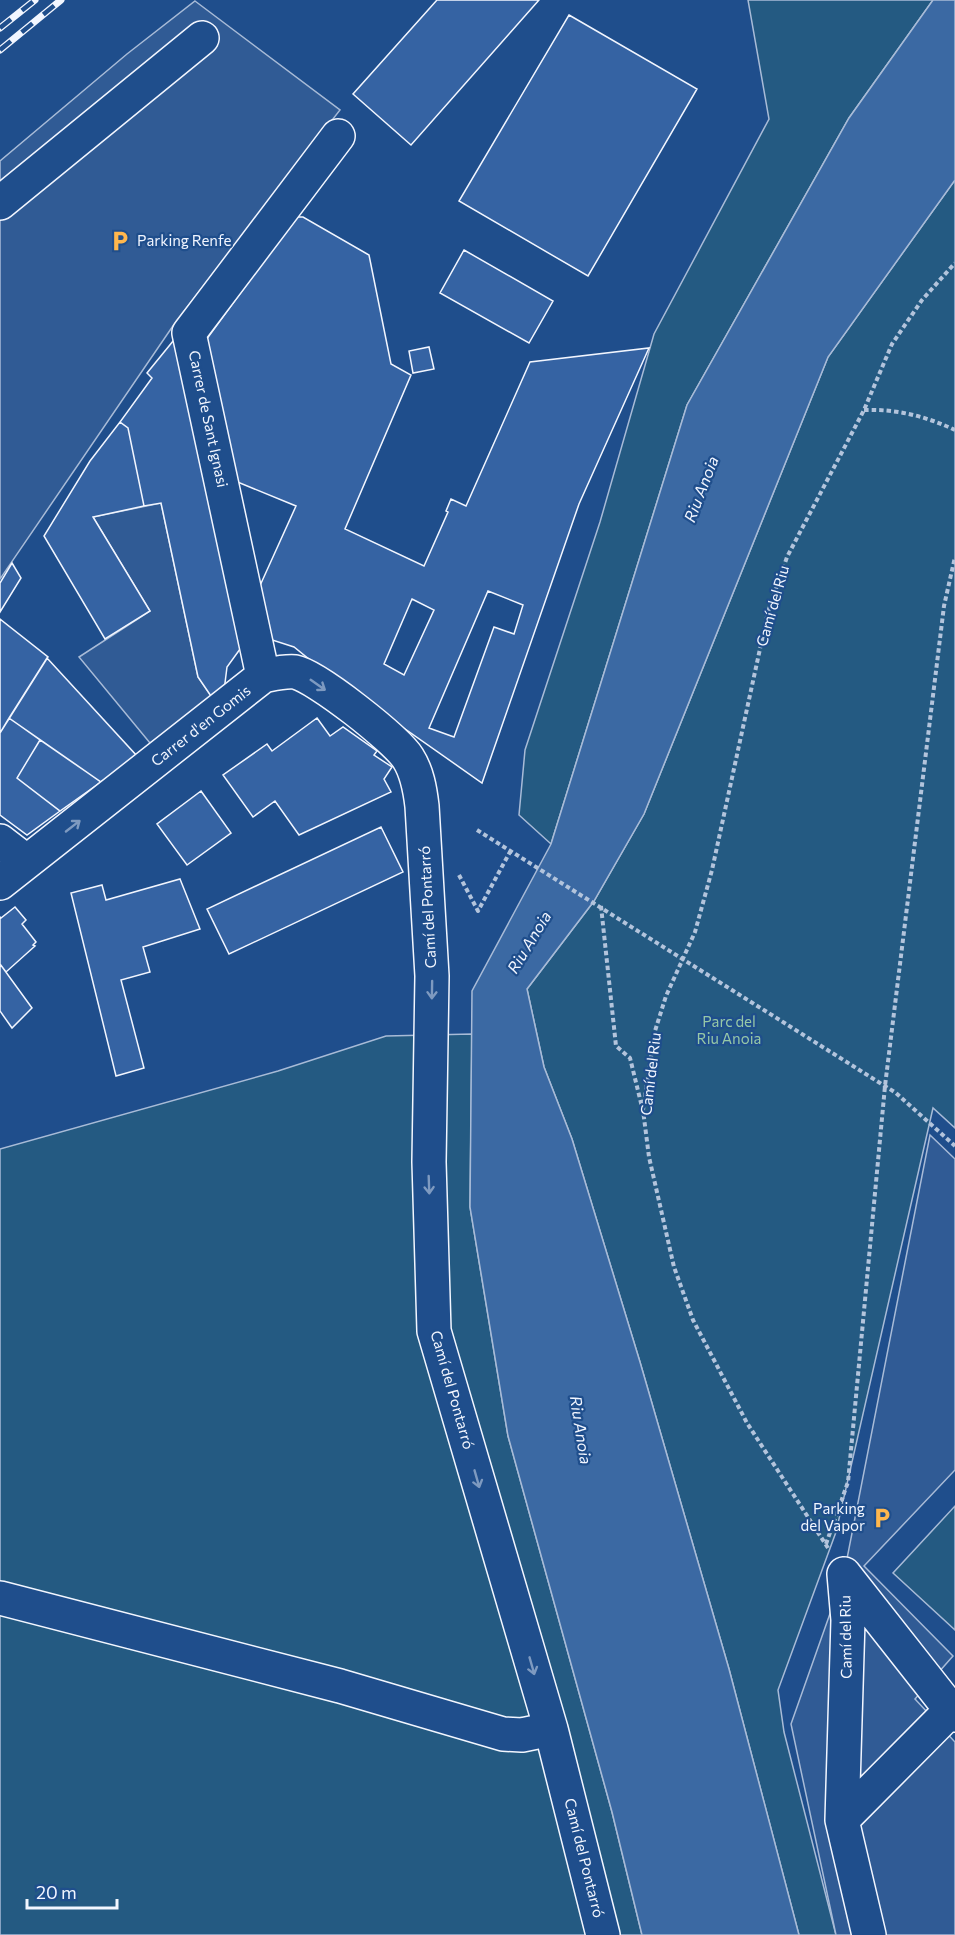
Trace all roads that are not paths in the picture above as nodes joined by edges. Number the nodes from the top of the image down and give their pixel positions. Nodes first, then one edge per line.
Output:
1 (202, 38) dead end
2 (338, 136) dead end
3 (0, 204) edge
4 (263, 676) junction
5 (408, 758) joint
6 (0, 841) edge
7 (26, 861) junction
8 (0, 883) edge
9 (0, 1598) edge
10 (954, 1710) edge
11 (551, 1729) junction
12 (842, 1820) junction
13 (603, 1935) edge
14 (869, 1935) edge

1 - 3 street
2 - 4 street, Carrer de Sant Ignasi
4 -> 5 street, Carrer d'en Gomis
7 -> 4 street, Carrer d'en Gomis
5 -> 11 street, Camí del Pontarró
6 - 7 street
7 - 8 street, Carrer d'en Gomis
9 - 11 street
10 - 12 street
10 - 12 street, Camí del Riu
11 - 13 street, Camí del Pontarró
12 - 14 street, Camí del Riu

